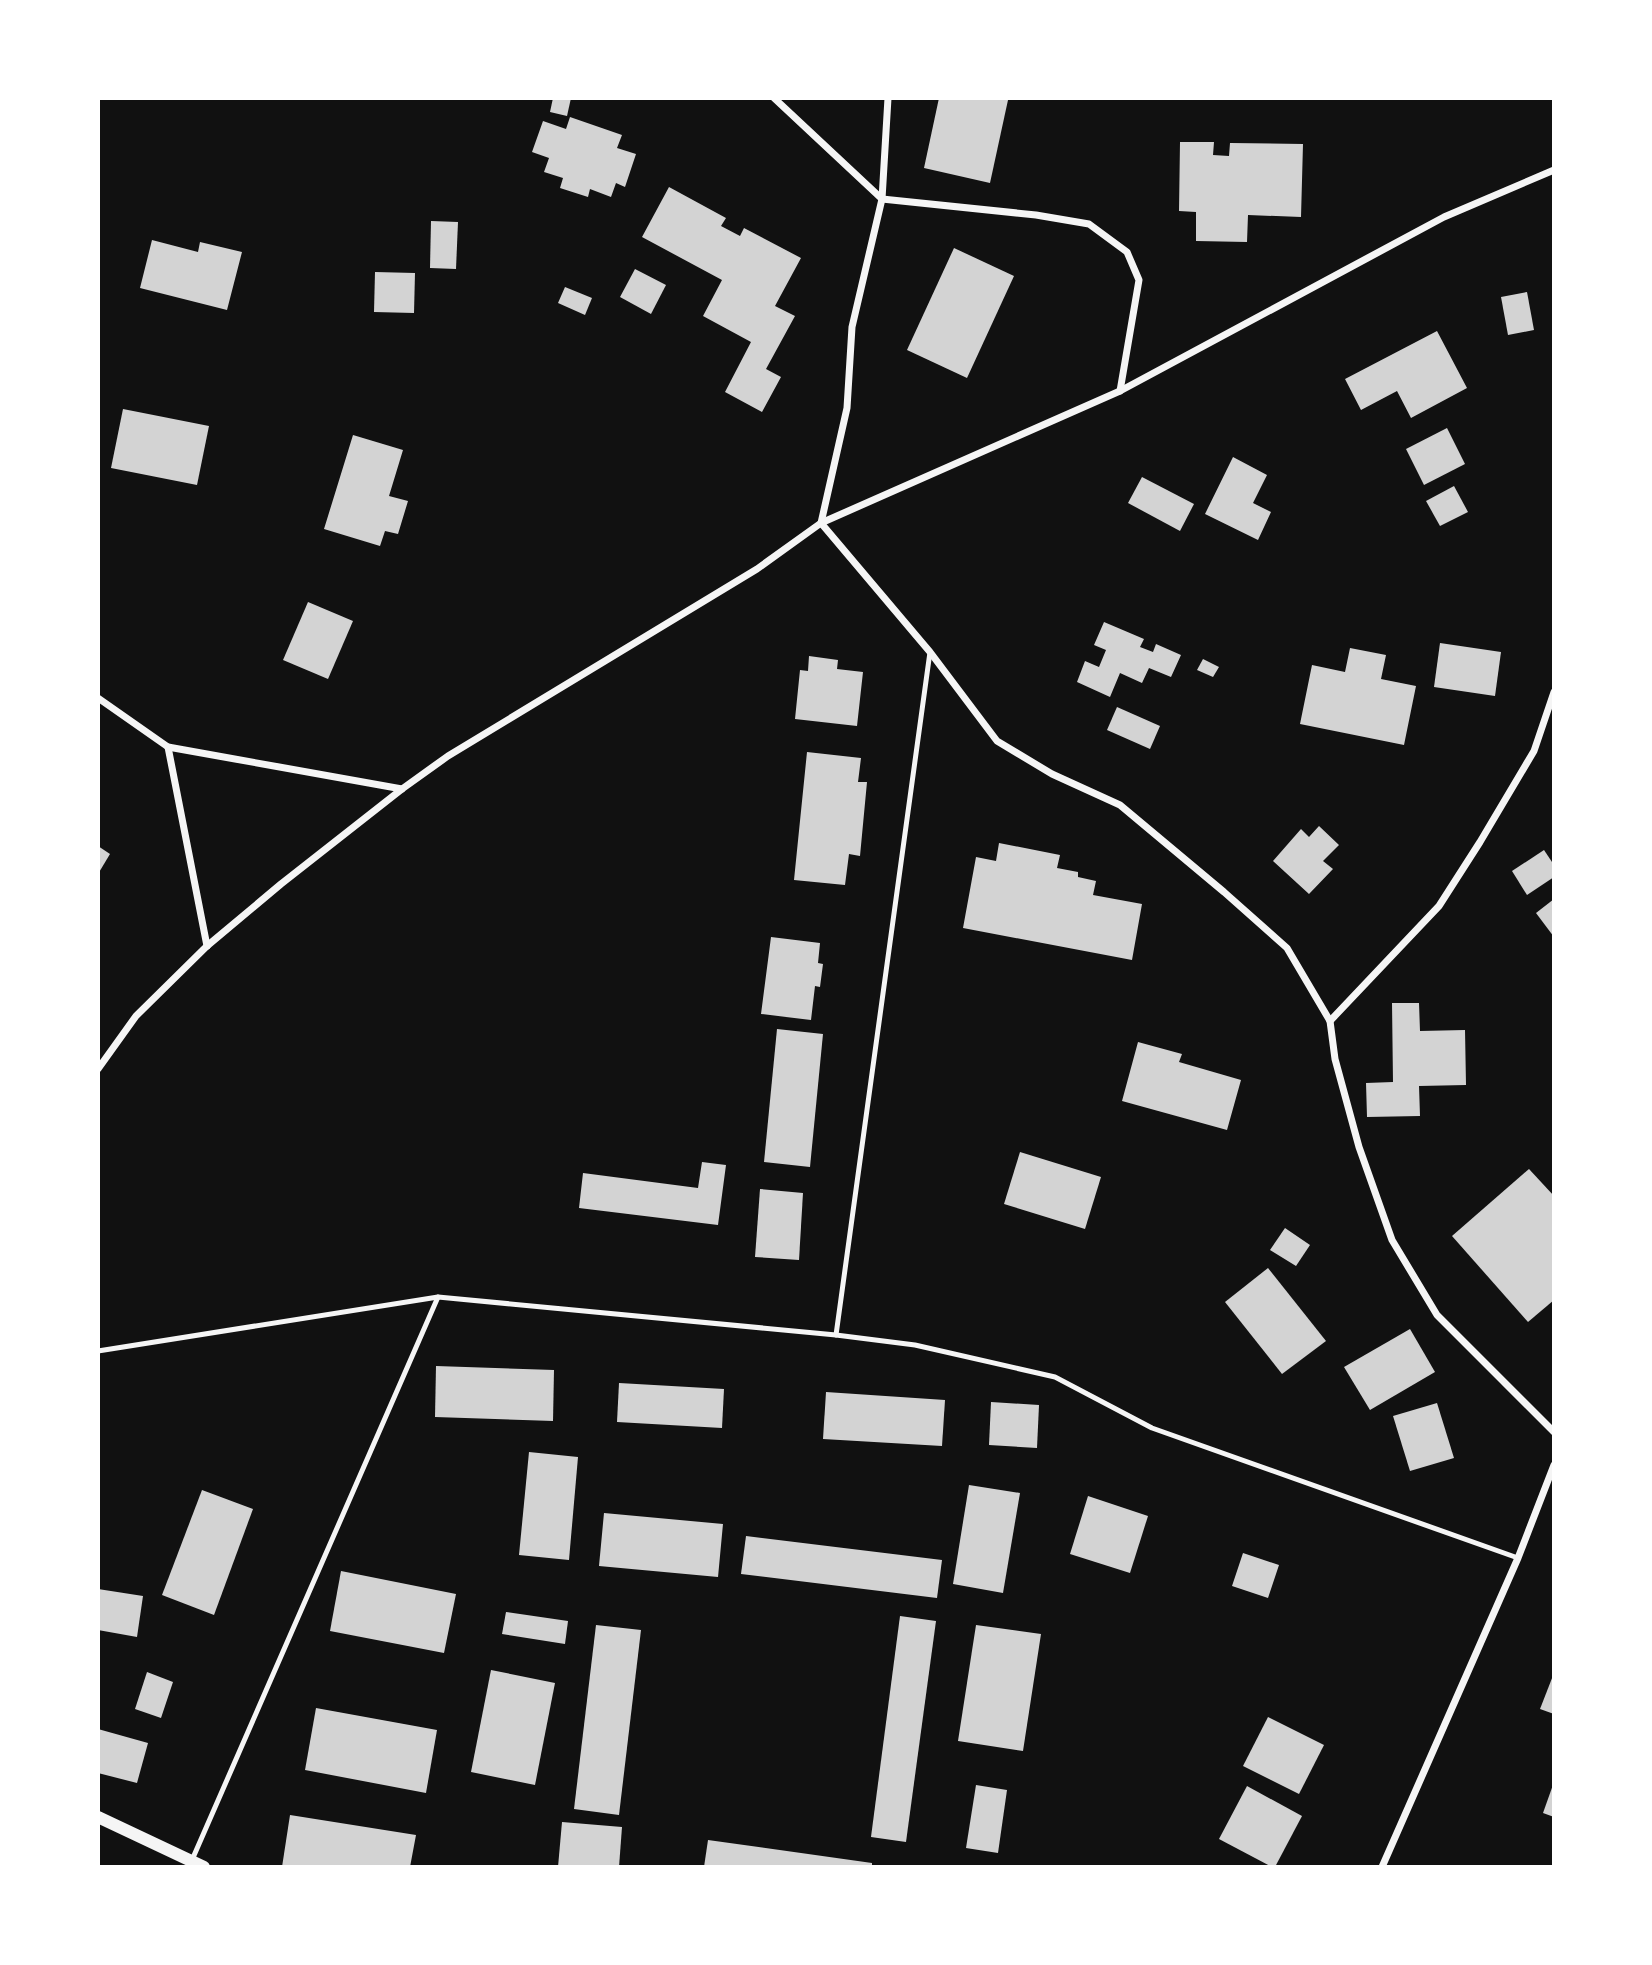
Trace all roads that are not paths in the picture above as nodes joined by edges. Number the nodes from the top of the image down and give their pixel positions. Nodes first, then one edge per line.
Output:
1 (774, 98) edge
2 (888, 98) edge
3 (1554, 170) edge
4 (882, 199) junction
5 (1120, 391) junction
6 (821, 523) junction
7 (930, 652) junction
8 (1554, 692) edge
9 (98, 698) edge
10 (168, 747) junction
11 (402, 789) junction
12 (207, 946) junction
13 (1330, 1021) junction
14 (98, 1069) edge
15 (438, 1297) junction
16 (836, 1335) junction
17 (98, 1351) edge
18 (1554, 1432) edge
19 (1554, 1465) edge
20 (1518, 1558) junction
21 (98, 1816) edge
22 (198, 1864) edge
23 (1382, 1867) edge

1 - 4 street
2 - 4 street
3 - 5 street
4 - 5 street
4 - 6 street
5 - 6 street
6 - 7 street
6 - 11 street
7 - 13 street
7 - 16 lane
8 - 13 street
9 - 10 street
10 - 11 street
10 - 12 street
11 - 12 street
12 - 14 street
13 - 18 street
15 - 16 lane
15 - 17 lane
15 - 22 lane
16 - 20 lane
19 - 20 street
20 - 23 street
21 - 22 street

